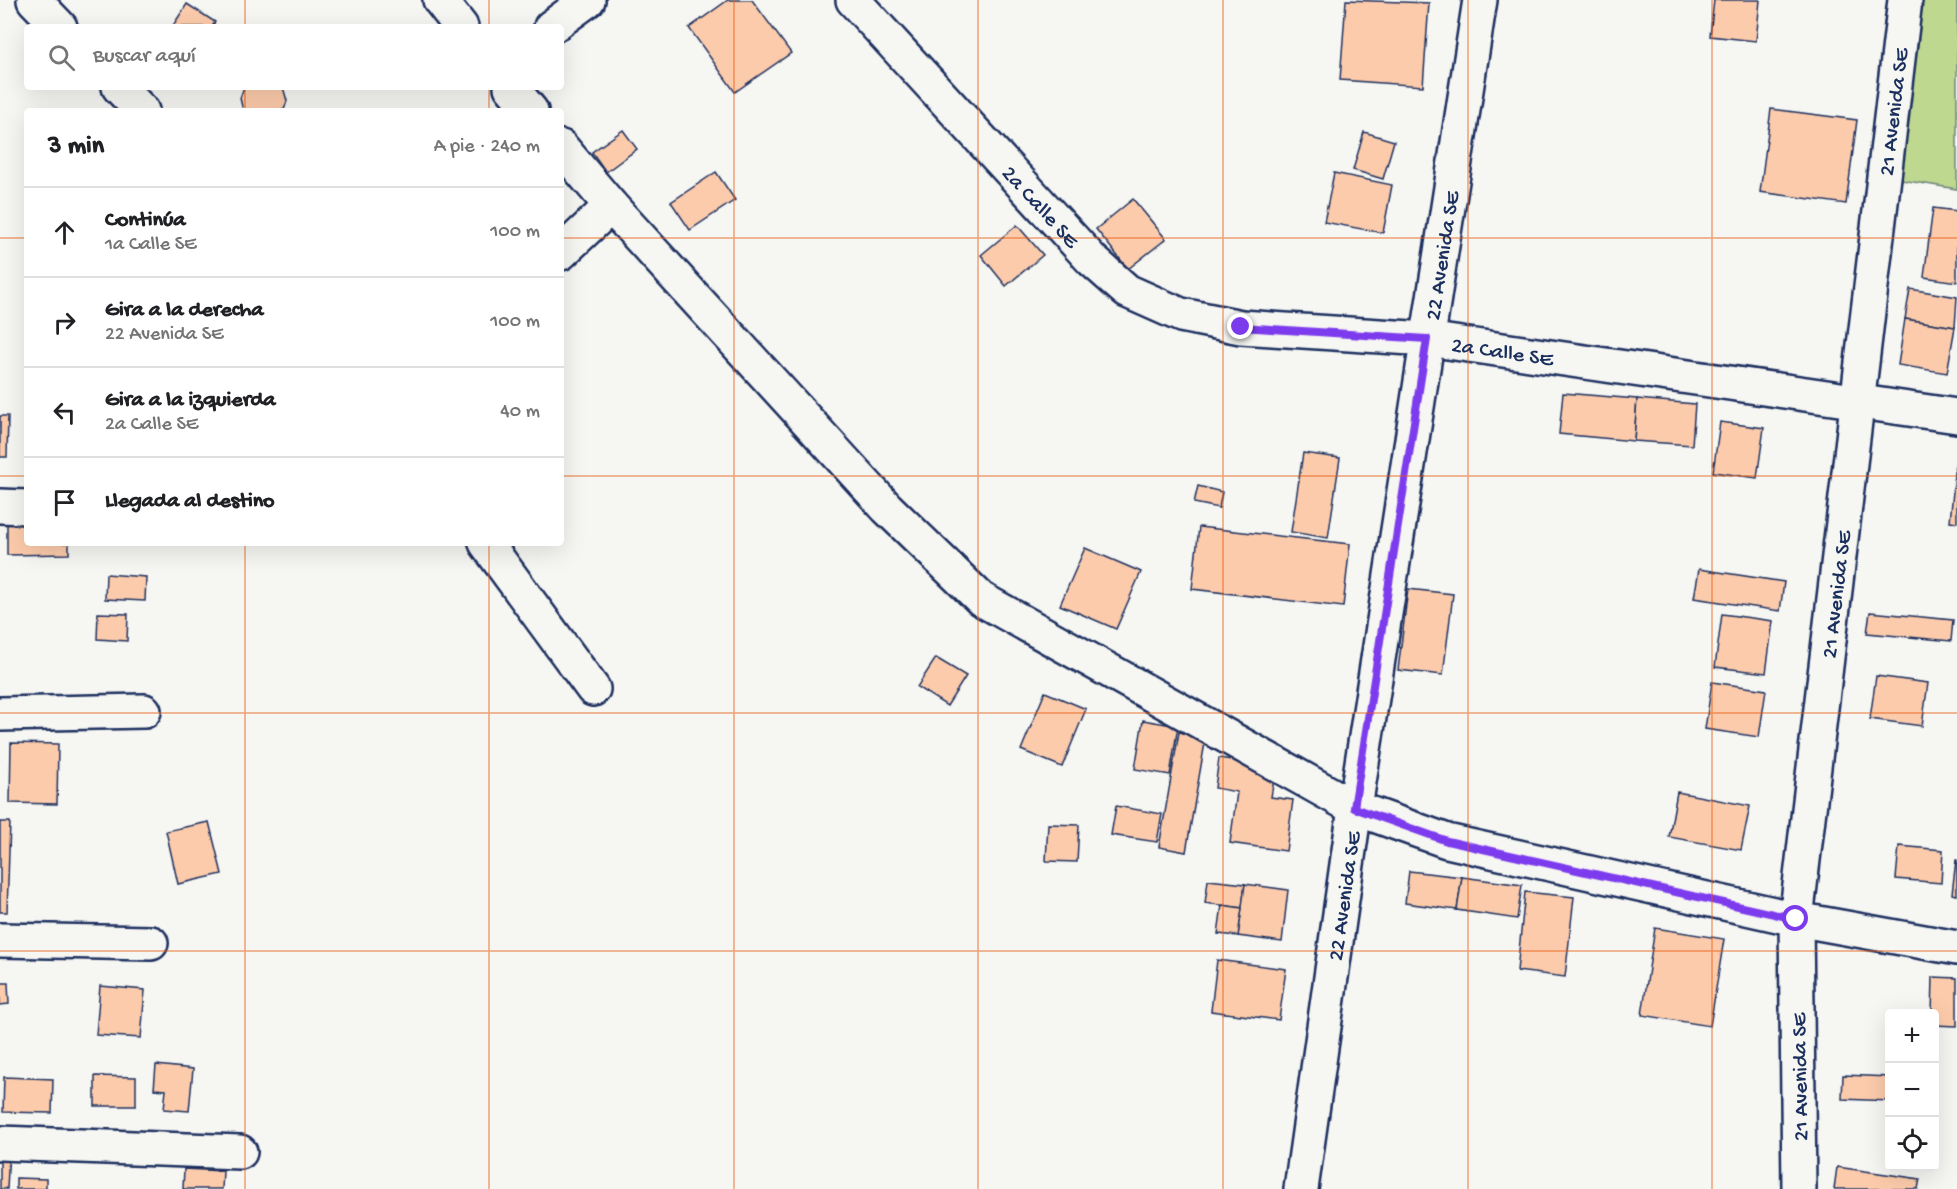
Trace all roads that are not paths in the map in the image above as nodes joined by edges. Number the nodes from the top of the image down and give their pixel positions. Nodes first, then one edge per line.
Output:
1 (34, 0) edge
2 (440, 0) edge
3 (588, 0) edge
4 (853, 0) edge
5 (1480, 0) edge
6 (1905, 0) edge
7 (57, 24) edge
8 (459, 24) edge
9 (555, 24) edge
10 (122, 90) edge
11 (513, 90) edge
12 (139, 108) edge
13 (528, 108) edge
14 (564, 151) edge
15 (611, 206) junction
16 (564, 250) edge
17 (1427, 339) junction
18 (1857, 402) junction
19 (1957, 416) edge
20 (0, 506) edge
21 (24, 507) edge
22 (488, 546) edge
23 (593, 688) dead end
24 (144, 711) dead end
25 (0, 714) edge
26 (1354, 808) junction
27 (1796, 919) junction
28 (0, 940) edge
29 (151, 944) dead end
30 (1957, 948) edge
31 (0, 1143) edge
32 (240, 1152) dead end
33 (1301, 1189) edge
34 (1799, 1189) edge

1 - 7 street
2 - 8 street
3 - 9 street
4 - 17 street, 2a Calle SE
5 - 17 street, 22 Avenida SE
6 - 18 street, 21 Avenida SE
10 - 12 street
11 - 13 street
14 - 15 street
15 - 16 street
15 - 26 street
17 - 18 street, 2a Calle SE
17 - 26 street, 22 Avenida SE
18 - 19 street, 2a Calle SE
18 - 27 street, 21 Avenida SE
20 - 21 street
22 - 23 street
24 - 25 street
26 - 27 street
26 - 33 street, 22 Avenida SE
27 - 30 street
27 - 34 street, 21 Avenida SE
28 - 29 street
31 - 32 street

